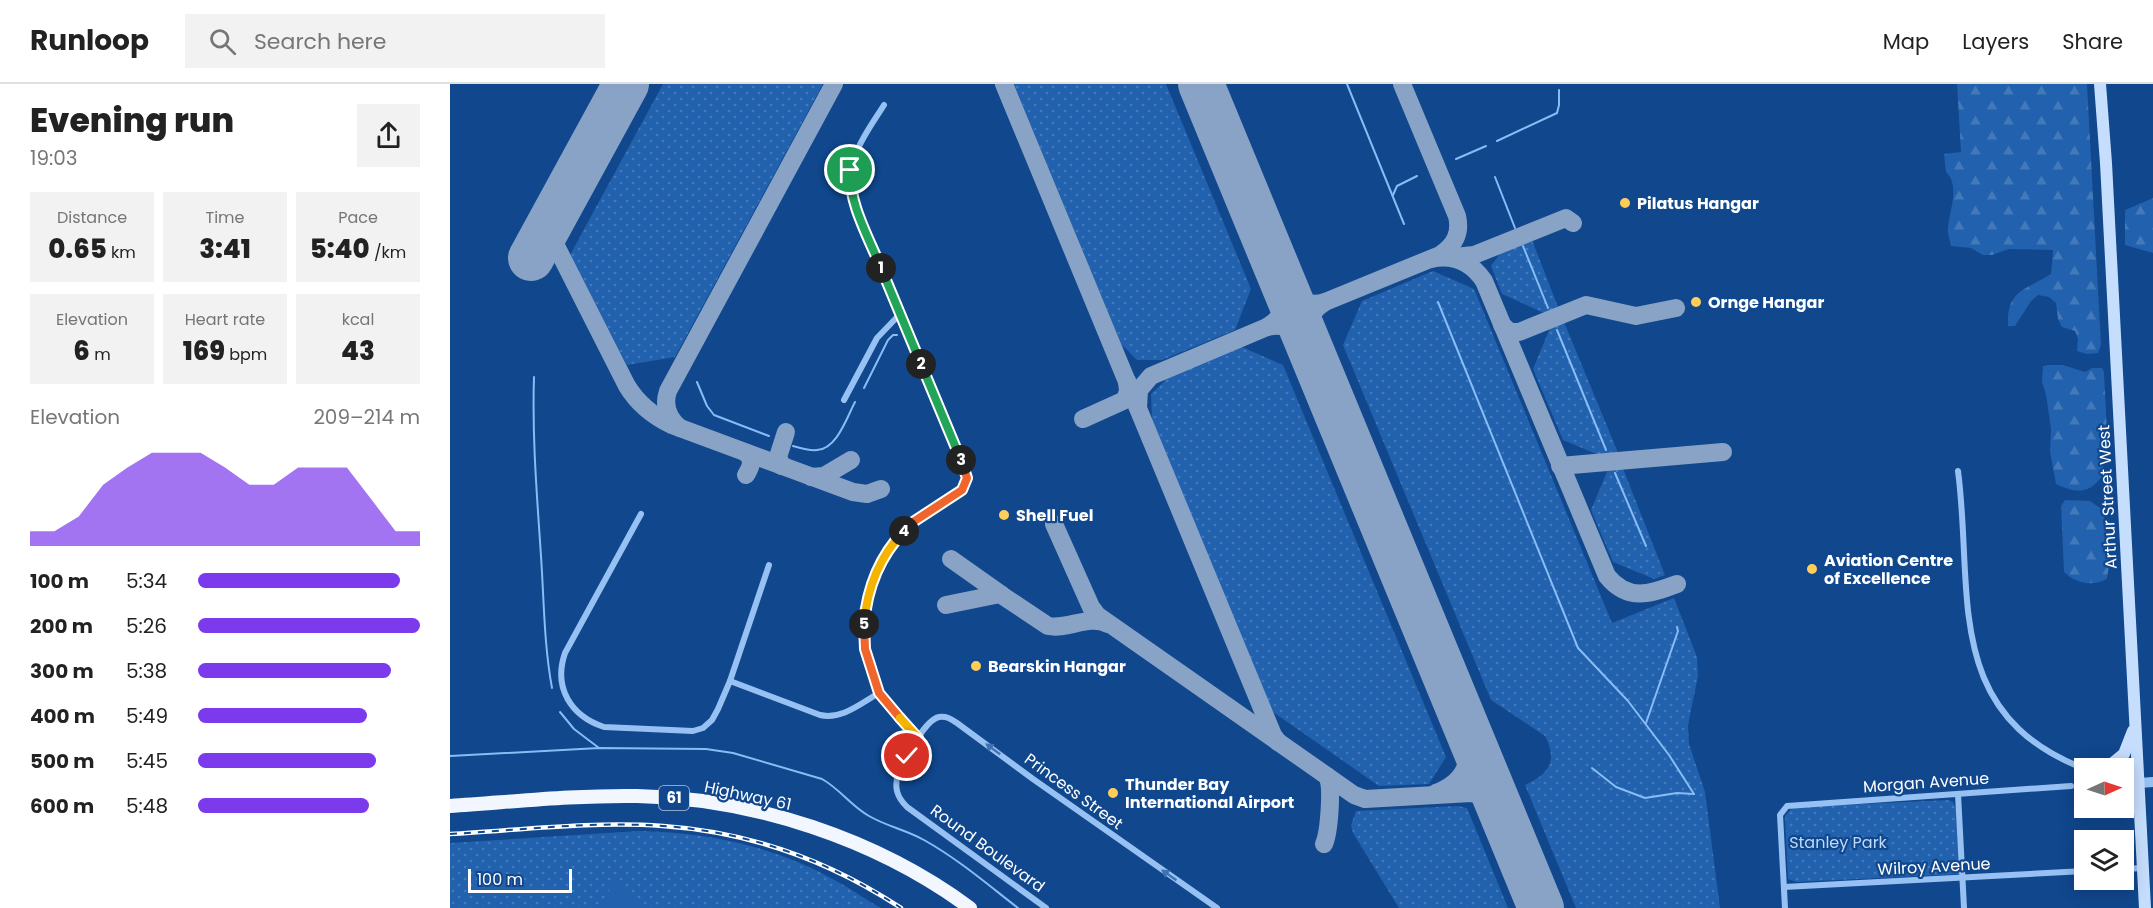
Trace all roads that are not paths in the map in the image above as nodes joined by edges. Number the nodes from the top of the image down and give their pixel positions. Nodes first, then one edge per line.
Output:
1 (2100, 84) edge
2 (884, 105) dead end
3 (900, 314) junction
4 (844, 400) dead end
5 (1958, 471) dead end
6 (641, 514) dead end
7 (769, 565) dead end
8 (730, 681) junction
9 (879, 693) junction
10 (2134, 721) junction
11 (918, 738) junction
12 (2119, 758) edge
13 (2074, 765) edge
14 (2134, 782) edge
15 (2153, 782) edge
16 (2139, 783) junction
17 (2071, 786) dead end
18 (1958, 794) junction
19 (450, 806) edge
20 (888, 859) junction
21 (2134, 868) edge
22 (2143, 868) junction
23 (2074, 872) edge
24 (1962, 878) junction
25 (1784, 887) junction
26 (955, 908) edge
27 (970, 908) edge
28 (1046, 908) edge
29 (1217, 908) edge
30 (1785, 908) edge
31 (1964, 908) edge
32 (2145, 908) edge

1 - 10 main road, Arthur Street West
2 - 3 street
3 - 4 street
3 - 9 street
5 - 13 street
6 - 8 street
7 - 8 street
8 - 9 street
9 - 11 street
10 - 12 main road
10 - 16 main road, Arthur Street West
11 - 28 street, Round Boulevard
29 -> 11 street, Princess Street
14 - 16 street
15 - 16 street
16 - 22 main road, Arthur Street West
17 - 18 street, Morgan Avenue
18 - 24 street
18 - 25 street, Morgan Avenue
19 - 20 highway, Highway 61 / 61
20 - 26 highway, 61
20 - 27 highway, 61
21 - 22 street
22 - 32 main road, Arthur Street West
23 - 24 street, Wilroy Avenue
24 - 25 street, Wilroy Avenue
24 - 31 street
25 - 30 street

